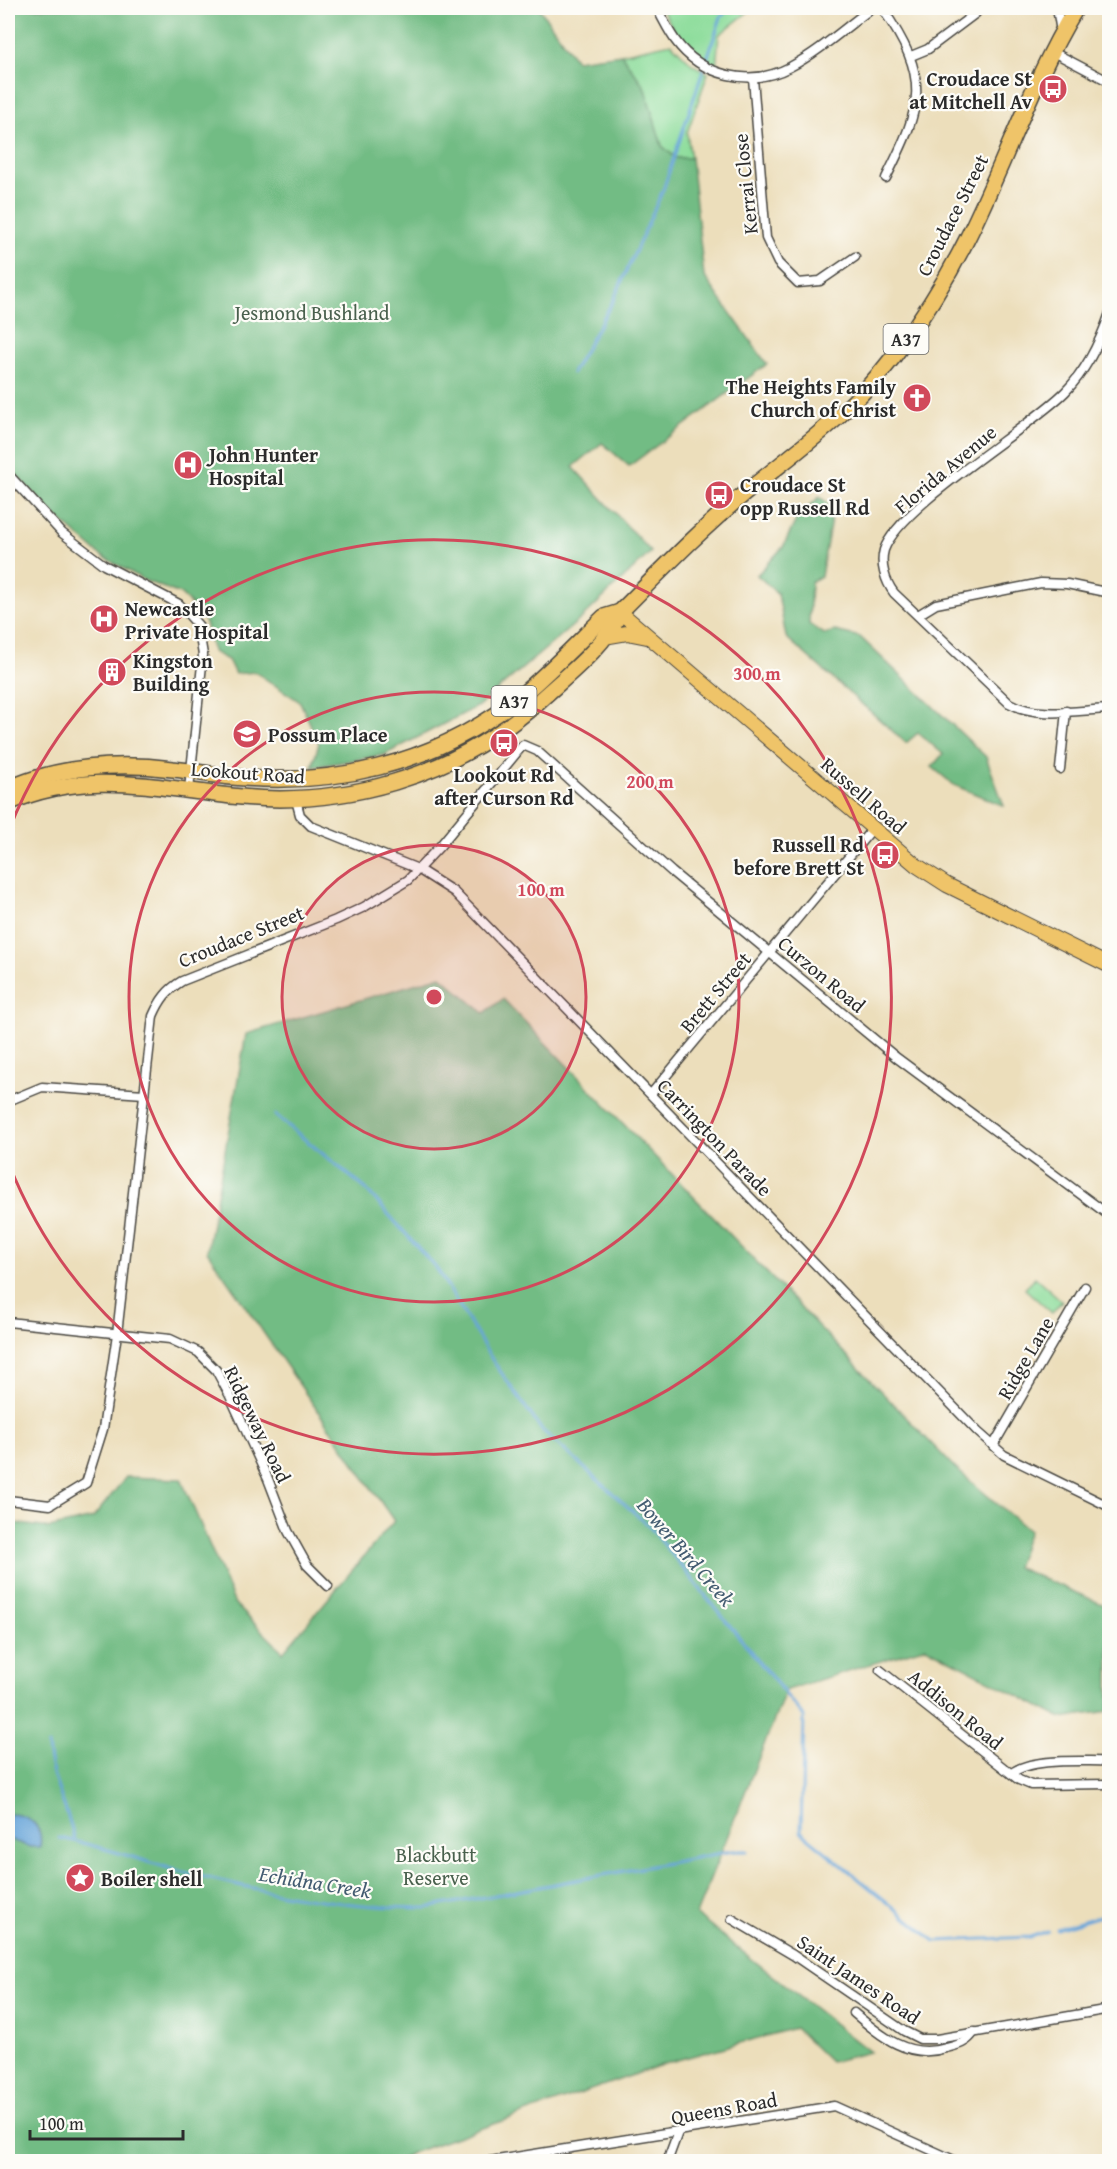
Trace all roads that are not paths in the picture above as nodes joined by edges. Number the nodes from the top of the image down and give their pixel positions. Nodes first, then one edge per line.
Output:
1 (657, 8) edge
2 (872, 8) edge
3 (882, 8) edge
4 (1058, 8) edge
5 (1076, 8) edge
6 (976, 12) dead end
7 (1061, 33) junction
8 (1051, 51) junction
9 (911, 56) junction
10 (753, 78) junction
11 (1110, 82) edge
12 (885, 178) dead end
13 (855, 257) dead end
14 (1110, 313) edge
15 (8, 474) edge
16 (1110, 594) edge
17 (620, 612) junction
18 (918, 615) junction
19 (604, 637) junction
20 (649, 638) junction
21 (1110, 709) edge
22 (1066, 711) junction
23 (523, 745) joint
24 (1060, 769) dead end
25 (190, 772) junction
26 (8, 789) edge
27 (189, 790) junction
28 (296, 800) junction
29 (8, 803) edge
30 (873, 828) junction
31 (418, 869) junction
32 (770, 951) junction
33 (1110, 966) edge
34 (144, 1094) junction
35 (651, 1094) junction
36 (8, 1101) edge
37 (1110, 1216) edge
38 (1085, 1287) dead end
39 (8, 1322) edge
40 (117, 1334) junction
41 (993, 1446) junction
42 (8, 1500) edge
43 (1110, 1507) edge
44 (328, 1586) dead end
45 (880, 1670) dead end
46 (1110, 1761) edge
47 (1012, 1773) junction
48 (1110, 1784) edge
49 (732, 1918) dead end
50 (1110, 2009) edge
51 (854, 2013) dead end
52 (974, 2032) junction
53 (678, 2132) junction
54 (484, 2162) edge
55 (667, 2162) edge
56 (958, 2162) edge

1 - 10 street
2 - 10 street
3 - 9 street
4 - 7 street
5 - 7 highway, Croudace Street / A37
6 - 9 street
7 - 8 highway, Croudace Street / A37
8 - 11 street
8 - 17 highway, Croudace Street / A37
9 - 12 street
10 - 13 street, Kerrai Close
14 - 18 street, Florida Avenue
15 - 25 street
16 - 18 street
17 - 19 highway, Lookout Road / A37
17 - 20 main road, Russell Road
17 - 25 highway, Lookout Road / A37
18 - 22 street, Florida Avenue
19 - 20 main road
19 - 28 highway, Lookout Road / A37
20 - 30 main road, Russell Road
21 - 22 street, Florida Avenue
22 - 24 street
23 - 31 street, Croudace Street
23 - 32 street, Curzon Road
25 - 26 highway, Lookout Road / A37
25 - 27 street
27 - 28 highway, Lookout Road / A37
27 - 29 highway, Lookout Road / A37
28 - 31 street, Carrington Parade
30 - 32 street, Brett Street
30 - 33 main road, Russell Road
31 - 34 street, Croudace Street
31 - 35 street, Carrington Parade
32 - 35 street, Brett Street
32 - 37 street, Curzon Road
34 - 36 street
34 - 40 street, Croudace Street
35 - 41 street, Carrington Parade
38 - 41 street, Ridge Lane
39 - 40 street, Ridgeway Road
40 - 42 street, Croudace Street
40 - 44 street, Ridgeway Road
41 - 43 street, Carrington Parade
45 - 47 street, Addison Road
46 - 47 street, Addison Road
47 - 48 street, Addison Road
49 - 52 street, Saint James Road
50 - 52 street, Saint James Road
51 - 52 street, Saint James Road
53 - 54 street, Queens Road
53 - 55 street
53 - 56 street, Queens Road

